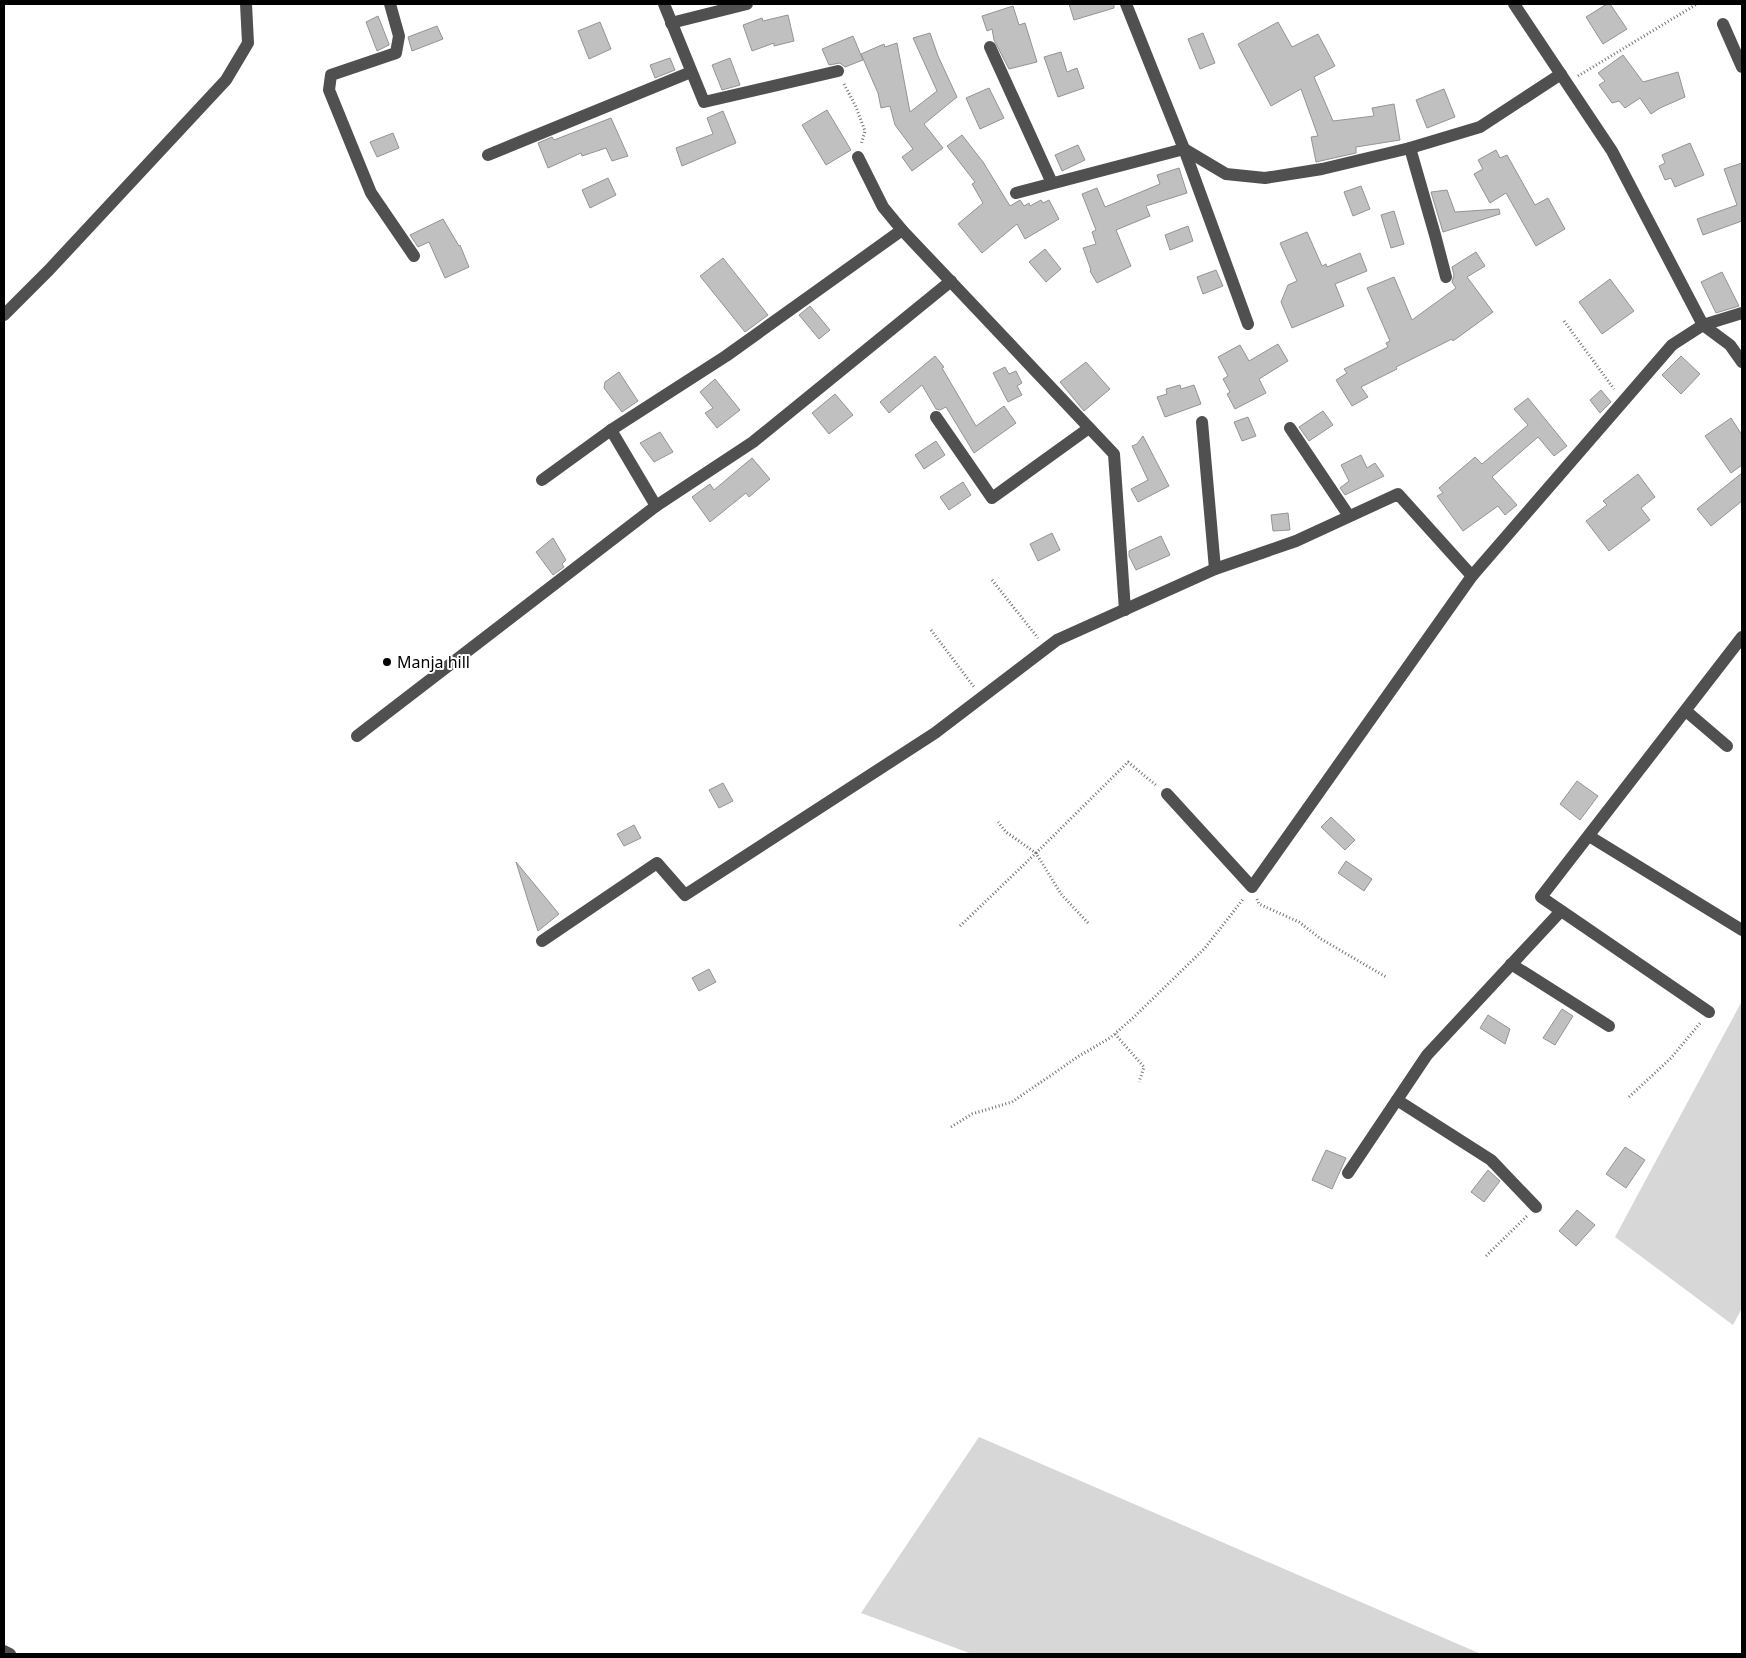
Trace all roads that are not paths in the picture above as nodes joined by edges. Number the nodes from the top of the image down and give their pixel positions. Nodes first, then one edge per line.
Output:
1 (246, 4) edge
2 (390, 4) edge
3 (664, 4) edge
4 (747, 4) edge
5 (1126, 4) edge
6 (1514, 4) edge
7 (671, 22) junction
8 (1723, 24) dead end
9 (990, 47) dead end
10 (1742, 68) edge
11 (838, 71) road end
12 (691, 72) junction
13 (1564, 79) junction
14 (1410, 148) junction
15 (1184, 149) junction
16 (488, 154) dead end
17 (858, 157) road end
18 (1052, 183) junction
19 (1016, 193) dead end
20 (902, 230) junction
21 (414, 256) dead end
22 (1446, 278) dead end
23 (951, 281) junction
24 (1742, 313) edge
25 (4, 315) edge
26 (1248, 324) dead end
27 (1703, 325) junction
28 (1742, 362) edge
29 (936, 417) dead end
30 (1202, 422) dead end
31 (1089, 428) junction
32 (1290, 428) dead end
33 (611, 430) junction
34 (542, 480) dead end
35 (656, 506) junction
36 (1349, 516) junction
37 (1215, 569) junction
38 (1472, 576) junction
39 (1125, 610) junction
40 (1742, 638) edge
41 (1686, 711) junction
42 (357, 736) dead end
43 (1727, 746) dead end
44 (1167, 794) road end
45 (1589, 836) junction
46 (1561, 911) junction
47 (1742, 930) edge
48 (542, 941) dead end
49 (1511, 964) junction
50 (1709, 1012) road end
51 (1609, 1026) dead end
52 (1397, 1100) junction
53 (1348, 1173) dead end
54 (1536, 1207) road end
55 (4, 1650) edge
56 (10, 1654) edge

1 - 25 street
2 - 21 street
3 - 7 street
4 - 7 street
5 - 15 street
6 - 13 street
7 - 12 street
8 - 10 street
9 - 18 street
11 - 12 street
12 - 16 street
13 - 14 street
13 - 27 street
14 - 15 street
14 - 22 street
15 - 18 street
15 - 26 street
17 - 20 street
18 - 19 street
20 - 23 street
20 - 33 street
23 - 31 street
23 - 35 street
24 - 27 street
27 - 28 street
27 - 38 street
29 - 31 street
30 - 37 street
31 - 39 street
32 - 36 street
33 - 34 street
33 - 35 street
35 - 42 street
36 - 37 street
36 - 38 street
37 - 39 street
38 - 44 street
39 - 48 street
40 - 41 street
41 - 43 street
41 - 45 street
45 - 46 street
45 - 47 street
46 - 49 street
46 - 50 street
49 - 51 street
49 - 52 street
52 - 53 street
52 - 54 street
55 - 56 street

